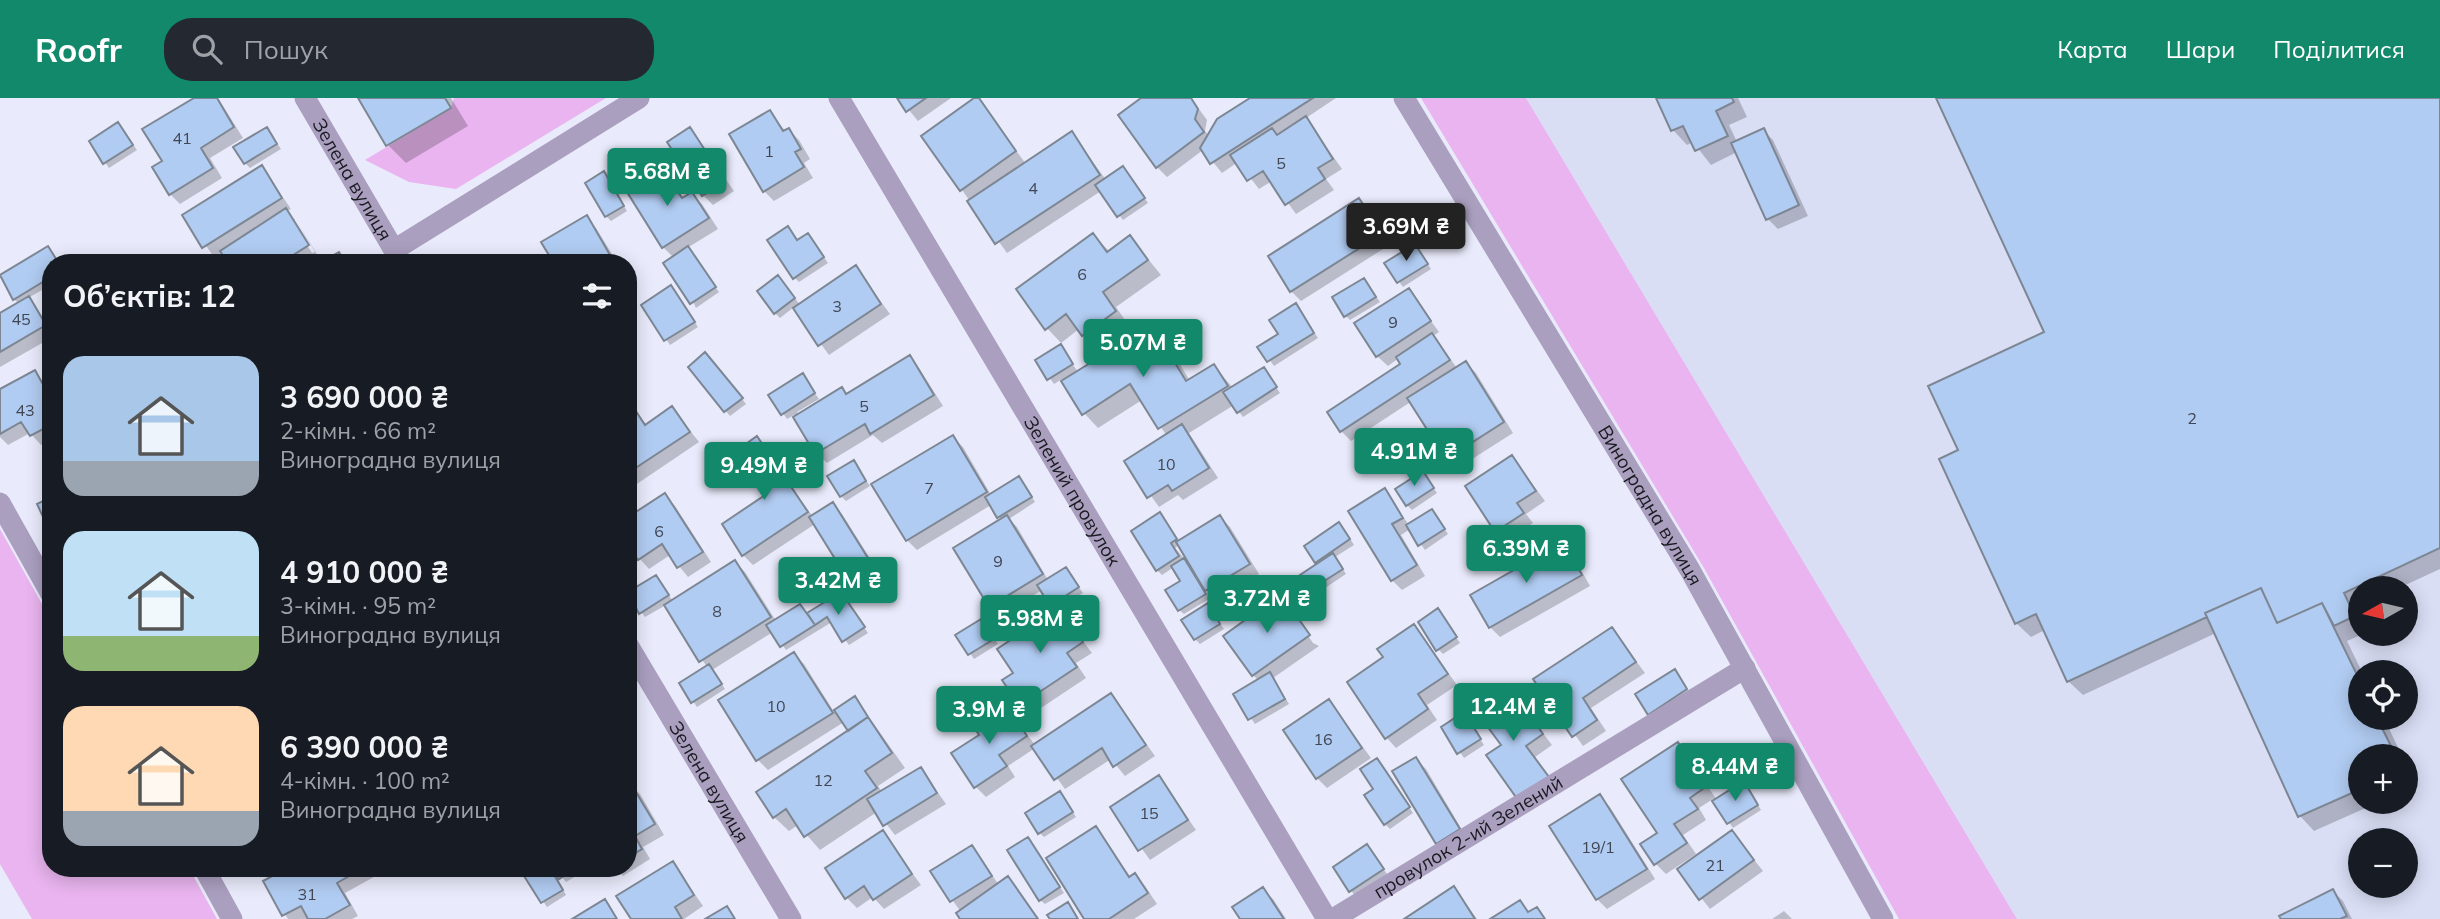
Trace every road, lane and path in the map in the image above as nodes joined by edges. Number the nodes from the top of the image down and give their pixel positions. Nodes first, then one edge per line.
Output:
1 (305, 98) edge
2 (639, 98) edge
3 (839, 98) edge
4 (1404, 98) edge
5 (397, 254) edge
6 (401, 254) edge
7 (0, 503) edge
8 (42, 578) edge
9 (637, 660) edge
10 (1745, 668) junction
11 (209, 877) edge
12 (232, 919) edge
13 (791, 919) edge
14 (1327, 919) edge
15 (1333, 919) edge
16 (1883, 919) edge

1 - 5 street, Зелена вулиця
2 - 6 street
3 - 14 street, Зелений провулок
4 - 10 street, Виноградна вулиця
7 - 8 street
9 - 13 street, Зелена вулиця
10 - 15 street, провулок 2-ий Зелений
10 - 16 street, Виноградна вулиця
11 - 12 street

